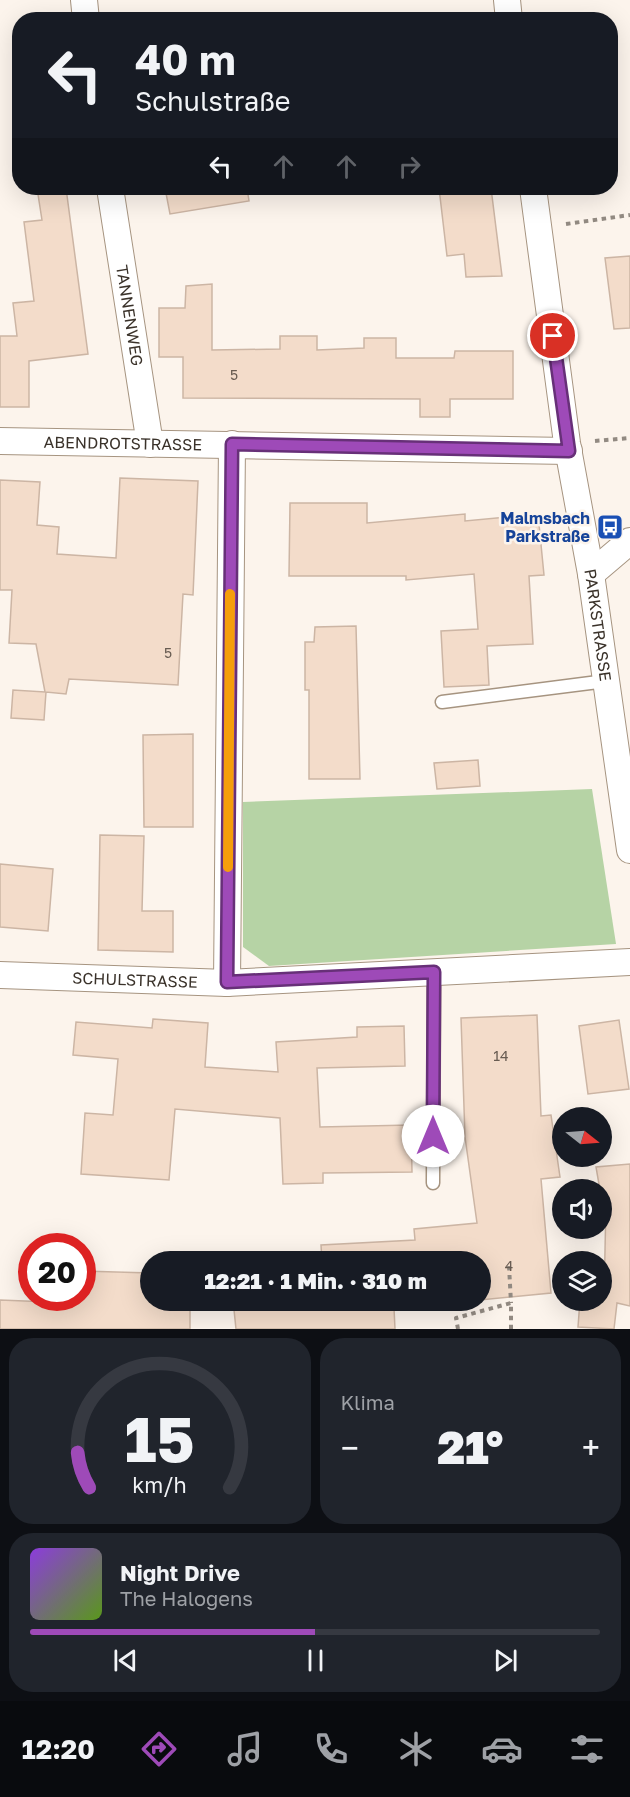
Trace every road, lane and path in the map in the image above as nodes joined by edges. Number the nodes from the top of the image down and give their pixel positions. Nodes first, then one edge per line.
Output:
1 (111, 195) edge
2 (534, 195) edge
3 (630, 215) edge
4 (539, 228) junction
5 (630, 438) edge
6 (0, 441) edge
7 (150, 444) junction
8 (232, 444) junction
9 (568, 447) junction
10 (630, 541) edge
11 (591, 574) junction
12 (606, 681) junction
13 (442, 702) dead end
14 (630, 850) edge
15 (630, 962) edge
16 (434, 972) junction
17 (0, 975) edge
18 (227, 982) junction
19 (433, 1183) dead end
20 (509, 1266) dead end
21 (511, 1303) junction
22 (458, 1329) edge
23 (511, 1329) edge

1 - 7 street, TANNENWEG
2 - 4 street, PARKSTRASSE
3 - 4 path
4 - 9 street, PARKSTRASSE
5 - 9 path
6 - 7 street, ABENDROTSTRASSE
7 - 8 street, ABENDROTSTRASSE
8 - 9 street, ABENDROTSTRASSE
8 - 18 street
9 - 11 street, PARKSTRASSE
10 - 11 street
11 - 12 street, PARKSTRASSE
12 - 13 lane
12 - 14 street, PARKSTRASSE
15 - 16 street, SCHULSTRASSE
16 - 18 street, SCHULSTRASSE
16 - 19 lane
17 - 18 street, SCHULSTRASSE
20 - 21 path
21 - 22 path
21 - 23 path

